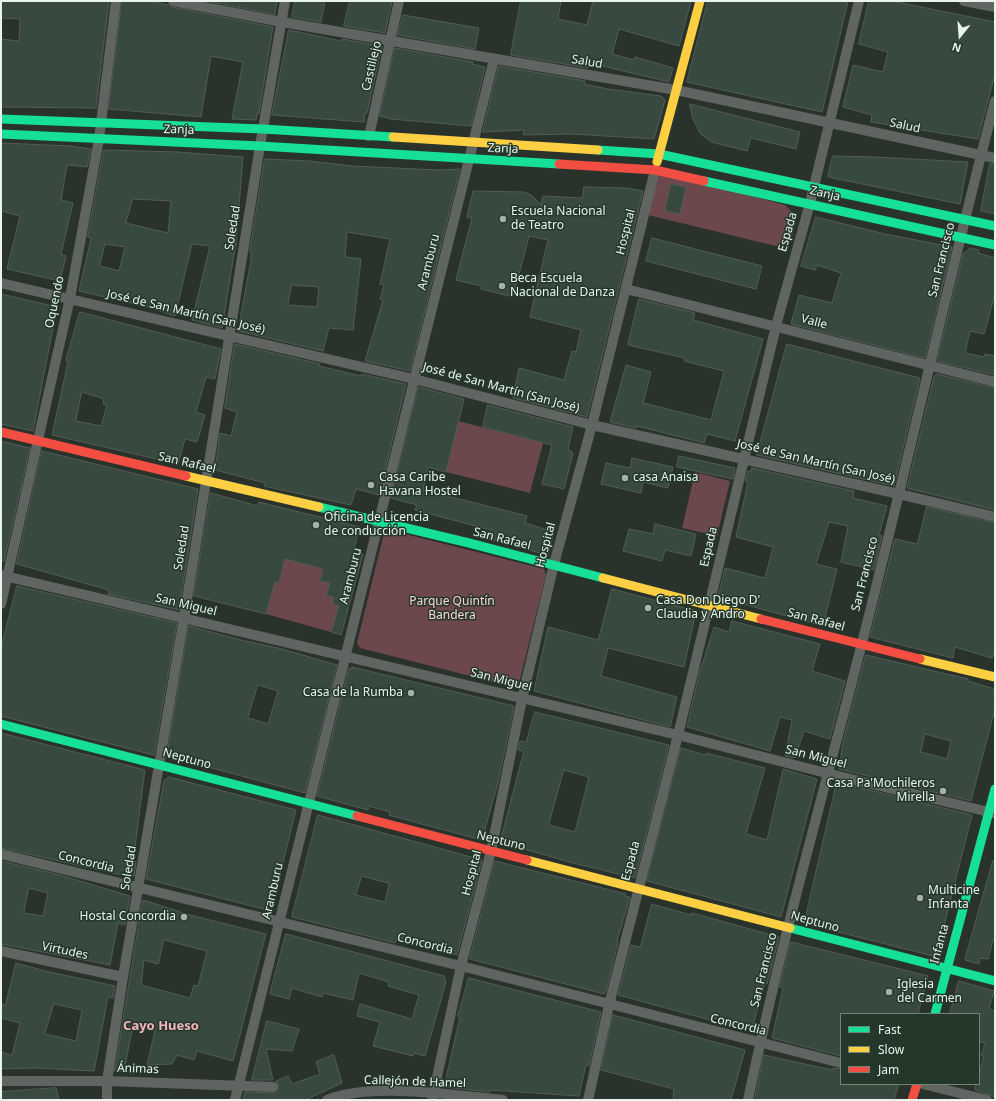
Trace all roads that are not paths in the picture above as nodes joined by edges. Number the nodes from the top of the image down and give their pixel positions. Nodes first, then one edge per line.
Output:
1 (116, 1) edge
2 (173, 1) edge
3 (285, 1) edge
4 (399, 1) edge
5 (700, 1) edge
6 (859, 1) edge
7 (964, 1) edge
8 (995, 7) edge
9 (282, 22) junction
10 (391, 41) junction
11 (494, 59) junction
12 (676, 90) junction
13 (995, 101) edge
14 (1, 119) edge
15 (830, 123) junction
16 (101, 124) junction
17 (263, 129) junction
18 (1, 134) edge
19 (369, 136) junction
20 (99, 139) junction
21 (472, 143) junction
22 (260, 146) junction
23 (659, 154) junction
24 (981, 156) junction
25 (995, 158) edge
26 (468, 159) junction
27 (655, 170) junction
28 (814, 186) junction
29 (810, 203) junction
30 (966, 220) junction
31 (995, 226) edge
32 (962, 238) junction
33 (995, 245) edge
34 (1, 283) edge
35 (626, 289) junction
36 (70, 298) junction
37 (776, 326) junction
38 (229, 335) junction
39 (928, 366) junction
40 (414, 379) junction
41 (995, 382) edge
42 (592, 425) junction
43 (1, 432) edge
44 (38, 440) junction
45 (743, 459) junction
46 (207, 480) junction
47 (899, 494) junction
48 (995, 517) edge
49 (378, 521) junction
50 (554, 564) junction
51 (5, 576) edge
52 (1, 604) edge
53 (708, 605) junction
54 (184, 618) junction
55 (861, 645) junction
56 (344, 655) junction
57 (995, 678) edge
58 (522, 699) junction
59 (1, 724) edge
60 (678, 735) junction
61 (159, 764) junction
62 (826, 773) junction
63 (995, 789) edge
64 (307, 803) junction
65 (992, 813) edge
66 (491, 851) junction
67 (1, 854) edge
68 (139, 888) junction
69 (637, 888) junction
70 (279, 922) junction
71 (788, 927) junction
72 (1, 951) edge
73 (461, 966) junction
74 (946, 969) junction
75 (123, 977) junction
76 (995, 981) edge
77 (609, 1005) junction
78 (935, 1013) edge
79 (759, 1044) junction
80 (840, 1063) edge
81 (1, 1080) edge
82 (107, 1081) junction
83 (238, 1085) junction
84 (917, 1085) edge
85 (927, 1085) edge
86 (273, 1087) dead end
87 (433, 1097) edge
88 (107, 1100) edge
89 (235, 1100) edge
90 (326, 1100) edge
91 (503, 1100) edge
92 (588, 1100) edge
93 (748, 1100) edge
94 (912, 1100) edge
95 (987, 1100) edge

1 - 16 street, Oquendo
2 - 9 street, Salud
3 - 9 street, Soledad
4 - 10 street, Castillejo
5 - 12 main road, Hospital
6 - 15 street, Espada
7 - 8 street
9 - 10 street, Salud
9 - 17 street, Soledad
10 - 11 street, Salud
10 - 19 street, Castillejo
11 - 12 street, Salud
11 - 21 street, Aramburu
12 - 15 street, Salud
12 - 23 main road, Hospital
13 - 24 street, San Francisco
14 - 16 main road, Zanja
15 - 24 street, Salud
15 - 28 street, Espada
16 - 17 main road, Zanja
16 - 20 street, Oquendo
17 - 19 main road, Zanja
17 - 22 street, Soledad
18 - 20 main road, Zanja
19 - 21 main road, Zanja
20 - 22 main road, Zanja
20 - 36 street, Oquendo
21 - 23 main road, Zanja
21 - 26 street, Aramburu
22 - 26 main road, Zanja
22 - 38 street, Soledad
23 - 27 main road, Hospital
23 - 28 main road, Zanja
24 - 25 street, Salud
24 - 30 street, San Francisco
26 - 27 main road, Zanja
26 - 40 street, Aramburu
27 - 29 main road, Zanja
27 - 35 street, Hospital
28 - 29 street, Espada
28 - 30 main road, Zanja
29 - 32 main road, Zanja
29 - 37 street, Espada
30 - 31 main road, Zanja
30 - 32 street, San Francisco
32 - 33 main road, Zanja
32 - 39 street, San Francisco
34 - 36 street, José de San Martín (San José)
35 - 37 street, Valle
35 - 42 street, Hospital
36 - 38 street, José de San Martín (San José)
36 - 44 street, Oquendo
37 - 39 street, Valle
37 - 45 street, Espada
38 - 40 street, José de San Martín (San José)
38 - 46 street, Soledad
39 - 41 street, Valle
39 - 47 street, San Francisco
40 - 42 street, José de San Martín (San José)
40 - 49 street, Aramburu
42 - 45 street, José de San Martín (San José)
42 - 50 street, Hospital
43 - 44 main road, San Rafael
44 - 46 main road, San Rafael
44 - 51 street, Oquendo
45 - 47 street, José de San Martín (San José)
45 - 53 street, Espada
46 - 49 main road, San Rafael
46 - 54 street, Soledad
47 - 48 street, José de San Martín (San José)
47 - 55 street, San Francisco
49 - 50 main road, San Rafael
49 - 56 street, Aramburu
50 - 53 main road, San Rafael
50 - 58 street, Hospital
51 - 52 street, Oquendo
51 - 54 street, San Miguel
53 - 55 main road, San Rafael
53 - 60 street, Espada
54 - 56 street, San Miguel
54 - 61 street, Soledad
55 - 57 main road, San Rafael
55 - 62 street, San Francisco
56 - 58 street, San Miguel
56 - 64 street, Aramburu
58 - 60 street, San Miguel
58 - 66 street, Hospital
59 - 61 main road, Neptuno
60 - 62 street, San Miguel
60 - 69 street, Espada
61 - 64 main road, Neptuno
61 - 68 street, Soledad
62 - 65 street, San Miguel
62 - 71 street, San Francisco
63 - 65 main road, Infanta
64 - 66 main road, Neptuno
64 - 70 street, Aramburu
65 - 74 main road, Infanta
66 - 69 main road, Neptuno
66 - 73 street, Hospital
67 - 68 street, Concordia
68 - 70 street, Concordia
68 - 75 street, Soledad
69 - 71 main road, Neptuno
69 - 77 street, Espada
70 - 73 street, Concordia
70 - 83 street, Aramburu
71 - 74 main road, Neptuno
71 - 79 street, San Francisco
72 - 75 street, Virtudes
73 - 77 street, Concordia
73 - 87 street, Hospital
74 - 76 main road, Neptuno
74 - 78 main road, Infanta
75 - 82 street, Soledad
77 - 79 street, Concordia
77 - 92 street, Espada
79 - 80 street, Concordia
79 - 93 street, San Francisco
81 - 82 street, Ánimas
82 - 83 street, Ánimas
82 - 88 street, Soledad
83 - 86 street, Ánimas
83 - 89 street, Aramburu
84 - 94 main road
85 - 95 street
87 - 90 street, Callejón de Hamel
87 - 91 street, Callejón de Hamel

